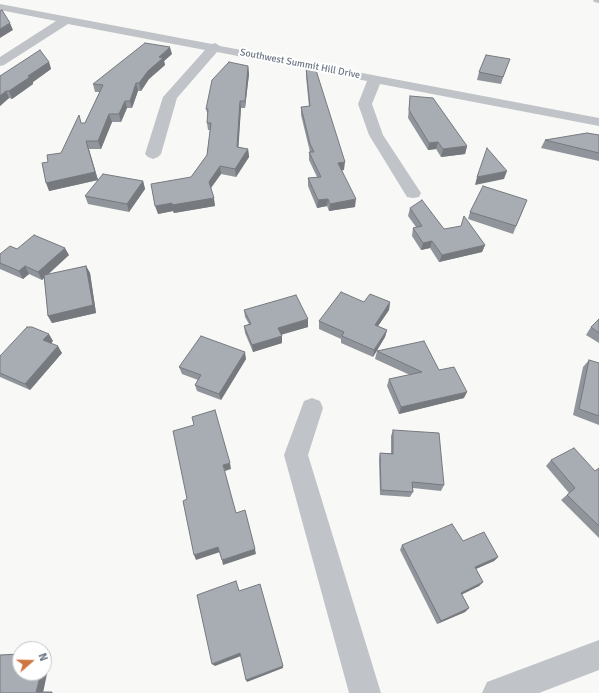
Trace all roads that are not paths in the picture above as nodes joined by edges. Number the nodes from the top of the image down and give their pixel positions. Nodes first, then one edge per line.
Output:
1 (0, 7) edge
2 (66, 20) junction
3 (215, 47) junction
4 (0, 62) edge
5 (375, 78) junction
6 (599, 122) edge
7 (153, 154) dead end
8 (413, 193) dead end
9 (312, 408) dead end
10 (599, 655) edge
11 (365, 693) edge
12 (498, 693) edge

1 - 2 street, Southwest Summit Hill Drive
2 - 3 street, Southwest Summit Hill Drive
2 - 4 street
3 - 5 street, Southwest Summit Hill Drive
3 - 7 street
5 - 6 street, Southwest Summit Hill Drive
5 - 8 street
9 - 11 street
10 - 12 street

